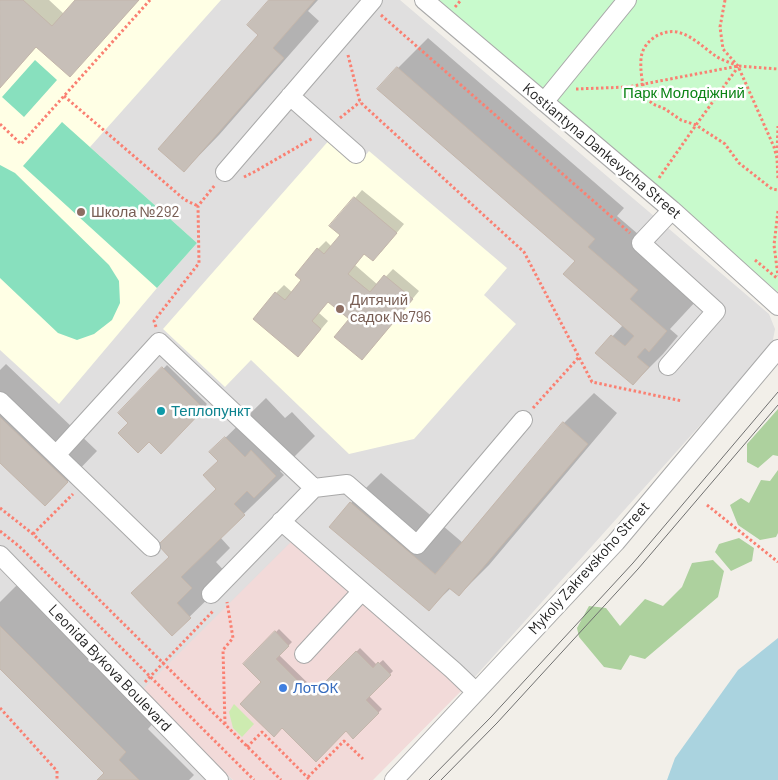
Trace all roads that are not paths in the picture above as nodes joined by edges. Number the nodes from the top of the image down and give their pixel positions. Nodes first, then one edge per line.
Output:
1 (424, 0) edge
2 (627, 0) edge
3 (371, 2) edge
4 (290, 96) junction
5 (549, 96) junction
6 (356, 154) dead end
7 (227, 180) road end
8 (672, 210) junction
9 (778, 306) edge
10 (778, 349) edge
11 (668, 366) dead end
12 (0, 401) edge
13 (523, 420) road end
14 (56, 455) junction
15 (314, 488) junction
16 (282, 521) junction
17 (151, 547) dead end
18 (0, 555) edge
19 (362, 591) junction
20 (211, 594) dead end
21 (304, 654) dead end
22 (476, 692) junction
23 (220, 780) edge
24 (394, 780) edge

1 - 5 street, Kostiantyna Dankevycha Street
2 - 5 street
3 - 4 street
4 - 6 street
4 - 7 street
5 - 8 street, Kostiantyna Dankevycha Street
8 - 9 street, Kostiantyna Dankevycha Street
8 - 11 street
10 - 22 street, Mykoly Zakrevskoho Street
12 - 14 street
13 - 15 street
14 - 15 street
14 - 17 street
15 - 16 street
16 - 19 street
16 - 20 street
18 - 23 street, Leonida Bykova Boulevard
19 - 21 street
19 - 22 street
22 - 24 street, Mykoly Zakrevskoho Street

